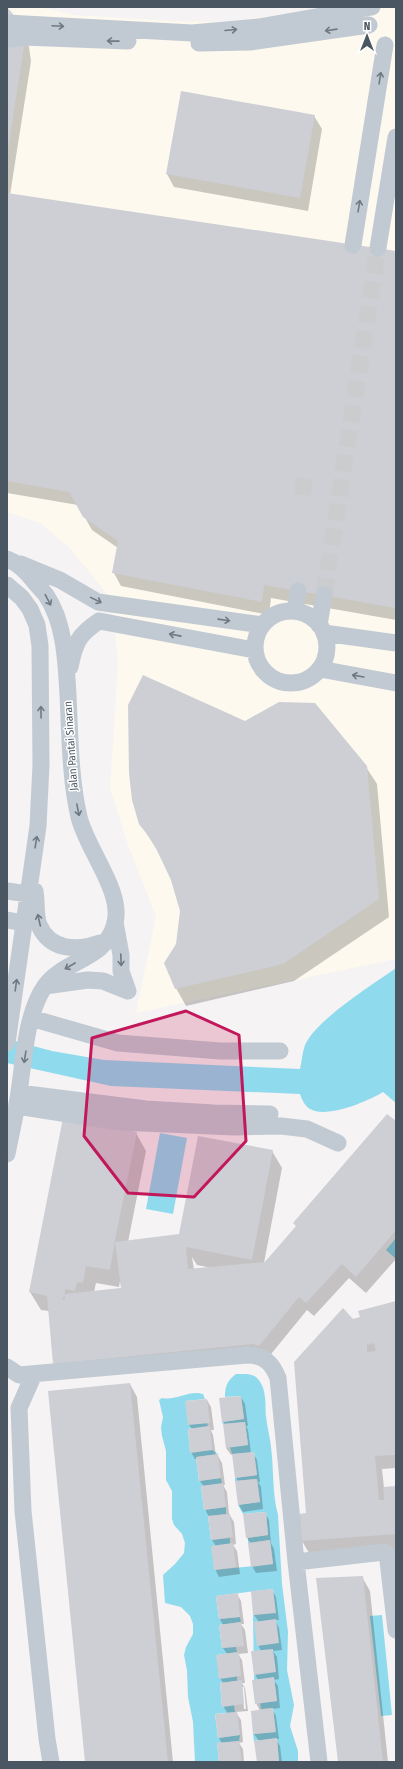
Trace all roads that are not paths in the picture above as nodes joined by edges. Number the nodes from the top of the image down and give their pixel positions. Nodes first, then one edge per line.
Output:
1 (372, 7) edge
2 (369, 25) junction
3 (11, 37) edge
4 (193, 38) junction
5 (391, 46) edge
6 (396, 137) edge
7 (353, 245) dead end
8 (378, 248) tunnel mouth
9 (8, 560) edge
10 (7, 586) edge
11 (298, 591) dead end
12 (324, 595) tunnel mouth
13 (295, 611) junction
14 (262, 626) junction
15 (321, 629) junction
16 (396, 643) edge
17 (254, 650) junction
18 (320, 668) junction
19 (67, 682) junction
20 (396, 682) edge
21 (31, 868) junction
22 (7, 891) edge
23 (28, 894) junction
24 (7, 920) edge
25 (115, 922) junction
26 (24, 923) junction
27 (104, 942) junction
28 (45, 986) junction
29 (10, 1016) edge
30 (30, 1024) junction
31 (7, 1043) edge
32 (280, 1051) dead end
33 (19, 1094) junction
34 (270, 1114) dead end
35 (338, 1143) dead end
36 (7, 1154) edge
37 (7, 1366) edge
38 (34, 1374) junction
39 (296, 1562) junction
40 (396, 1630) edge
41 (51, 1762) edge
42 (319, 1762) edge

1 - 2 street
4 -> 1 street
2 -> 4 street
2 - 5 street
3 - 4 street
7 -> 5 street
6 - 8 street
9 -> 14 street
9 -> 19 street, Jalan Pantai Sinaran
21 -> 10 street
11 - 13 street
12 - 15 street
13 - 14 street
13 - 15 street
14 - 17 street
15 - 16 street
15 - 18 street
17 - 18 street
17 -> 19 street
20 -> 18 street
19 -> 25 street, Jalan Pantai Sinaran
21 - 23 street
27 -> 21 street
22 - 23 street
23 - 26 street
24 - 26 street
25 - 27 street, Jalan Pantai Sinaran
25 -> 28 street
29 -> 26 street
27 -> 28 street, Jalan Pantai Sinaran
28 - 30 street, Jalan Pantai Sinaran
29 - 31 street
30 - 32 street
30 -> 33 street, Jalan Pantai Sinaran
33 - 34 street
33 - 35 street
33 - 36 street, Jalan Pantai Sinaran
37 - 38 street
38 - 39 street
38 - 41 street
39 - 40 street
39 - 42 street

